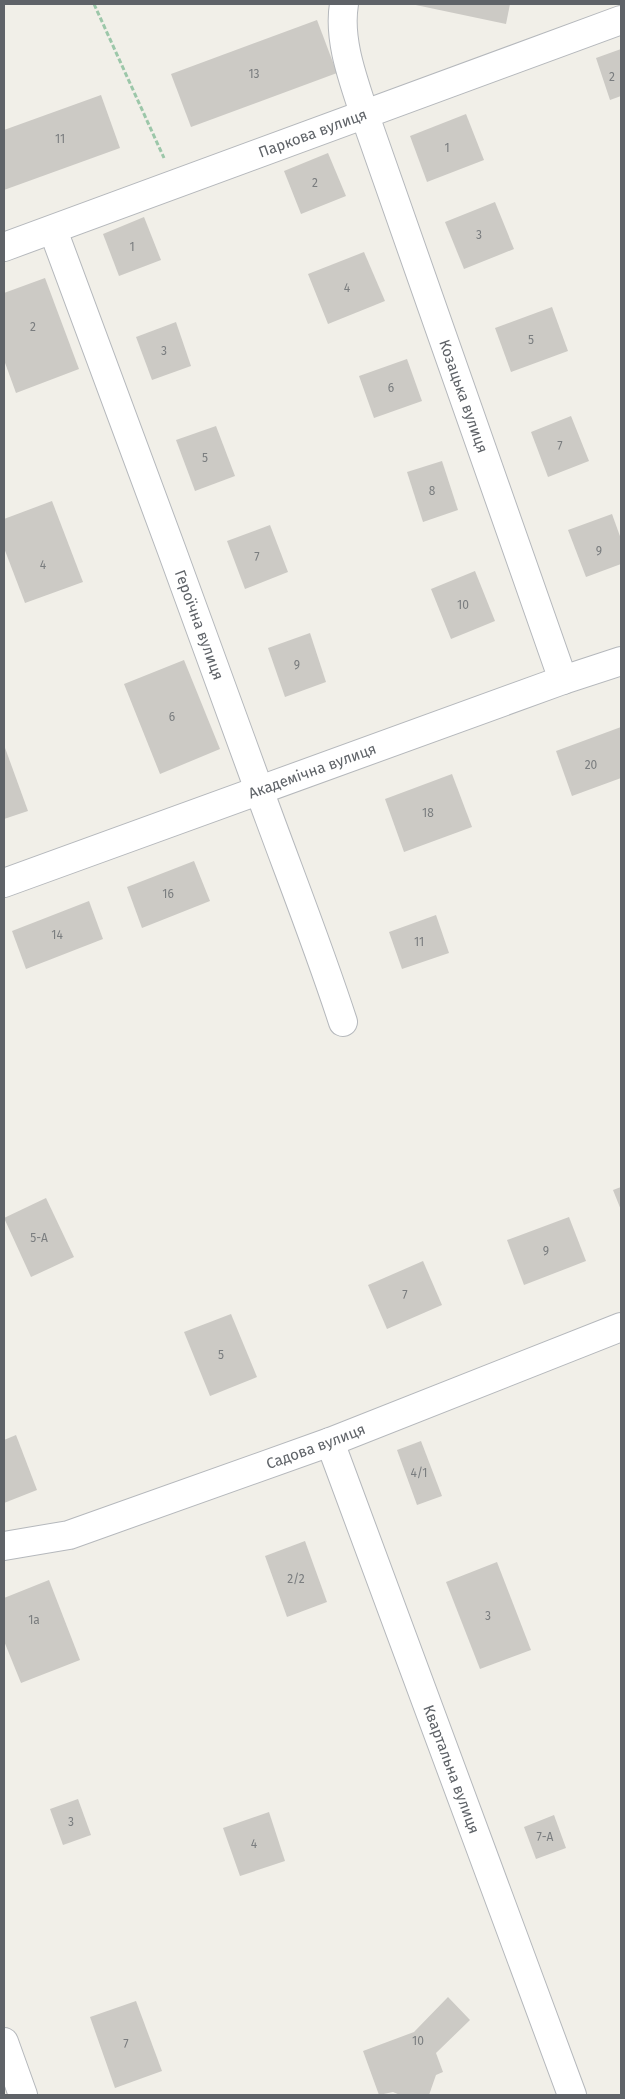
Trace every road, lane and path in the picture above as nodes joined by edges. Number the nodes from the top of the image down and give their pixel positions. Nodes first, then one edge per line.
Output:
1 (94, 4) edge
2 (344, 4) edge
3 (621, 20) edge
4 (364, 113) junction
5 (175, 184) junction
6 (53, 230) junction
7 (4, 247) edge
8 (621, 661) edge
9 (563, 680) junction
10 (259, 790) junction
11 (4, 883) edge
12 (343, 1022) dead end
13 (621, 1327) edge
14 (330, 1442) junction
15 (4, 1546) edge
16 (4, 2042) edge
17 (23, 2095) edge
18 (572, 2095) edge

1 - 5 path
2 - 4 street, Козацька вулиця
3 - 4 street, Паркова вулиця
4 - 5 street, Паркова вулиця
4 - 9 street, Козацька вулиця
5 - 6 street, Паркова вулиця
6 - 7 street, Паркова вулиця
6 - 10 street, Героїчна вулиця
8 - 9 street, Академічна вулиця
9 - 10 street, Академічна вулиця
10 - 11 street, Академічна вулиця
10 - 12 street, Героїчна вулиця
13 - 14 street, Садова вулиця
14 - 15 street, Садова вулиця
14 - 18 street, Квартальна вулиця
16 - 17 street

